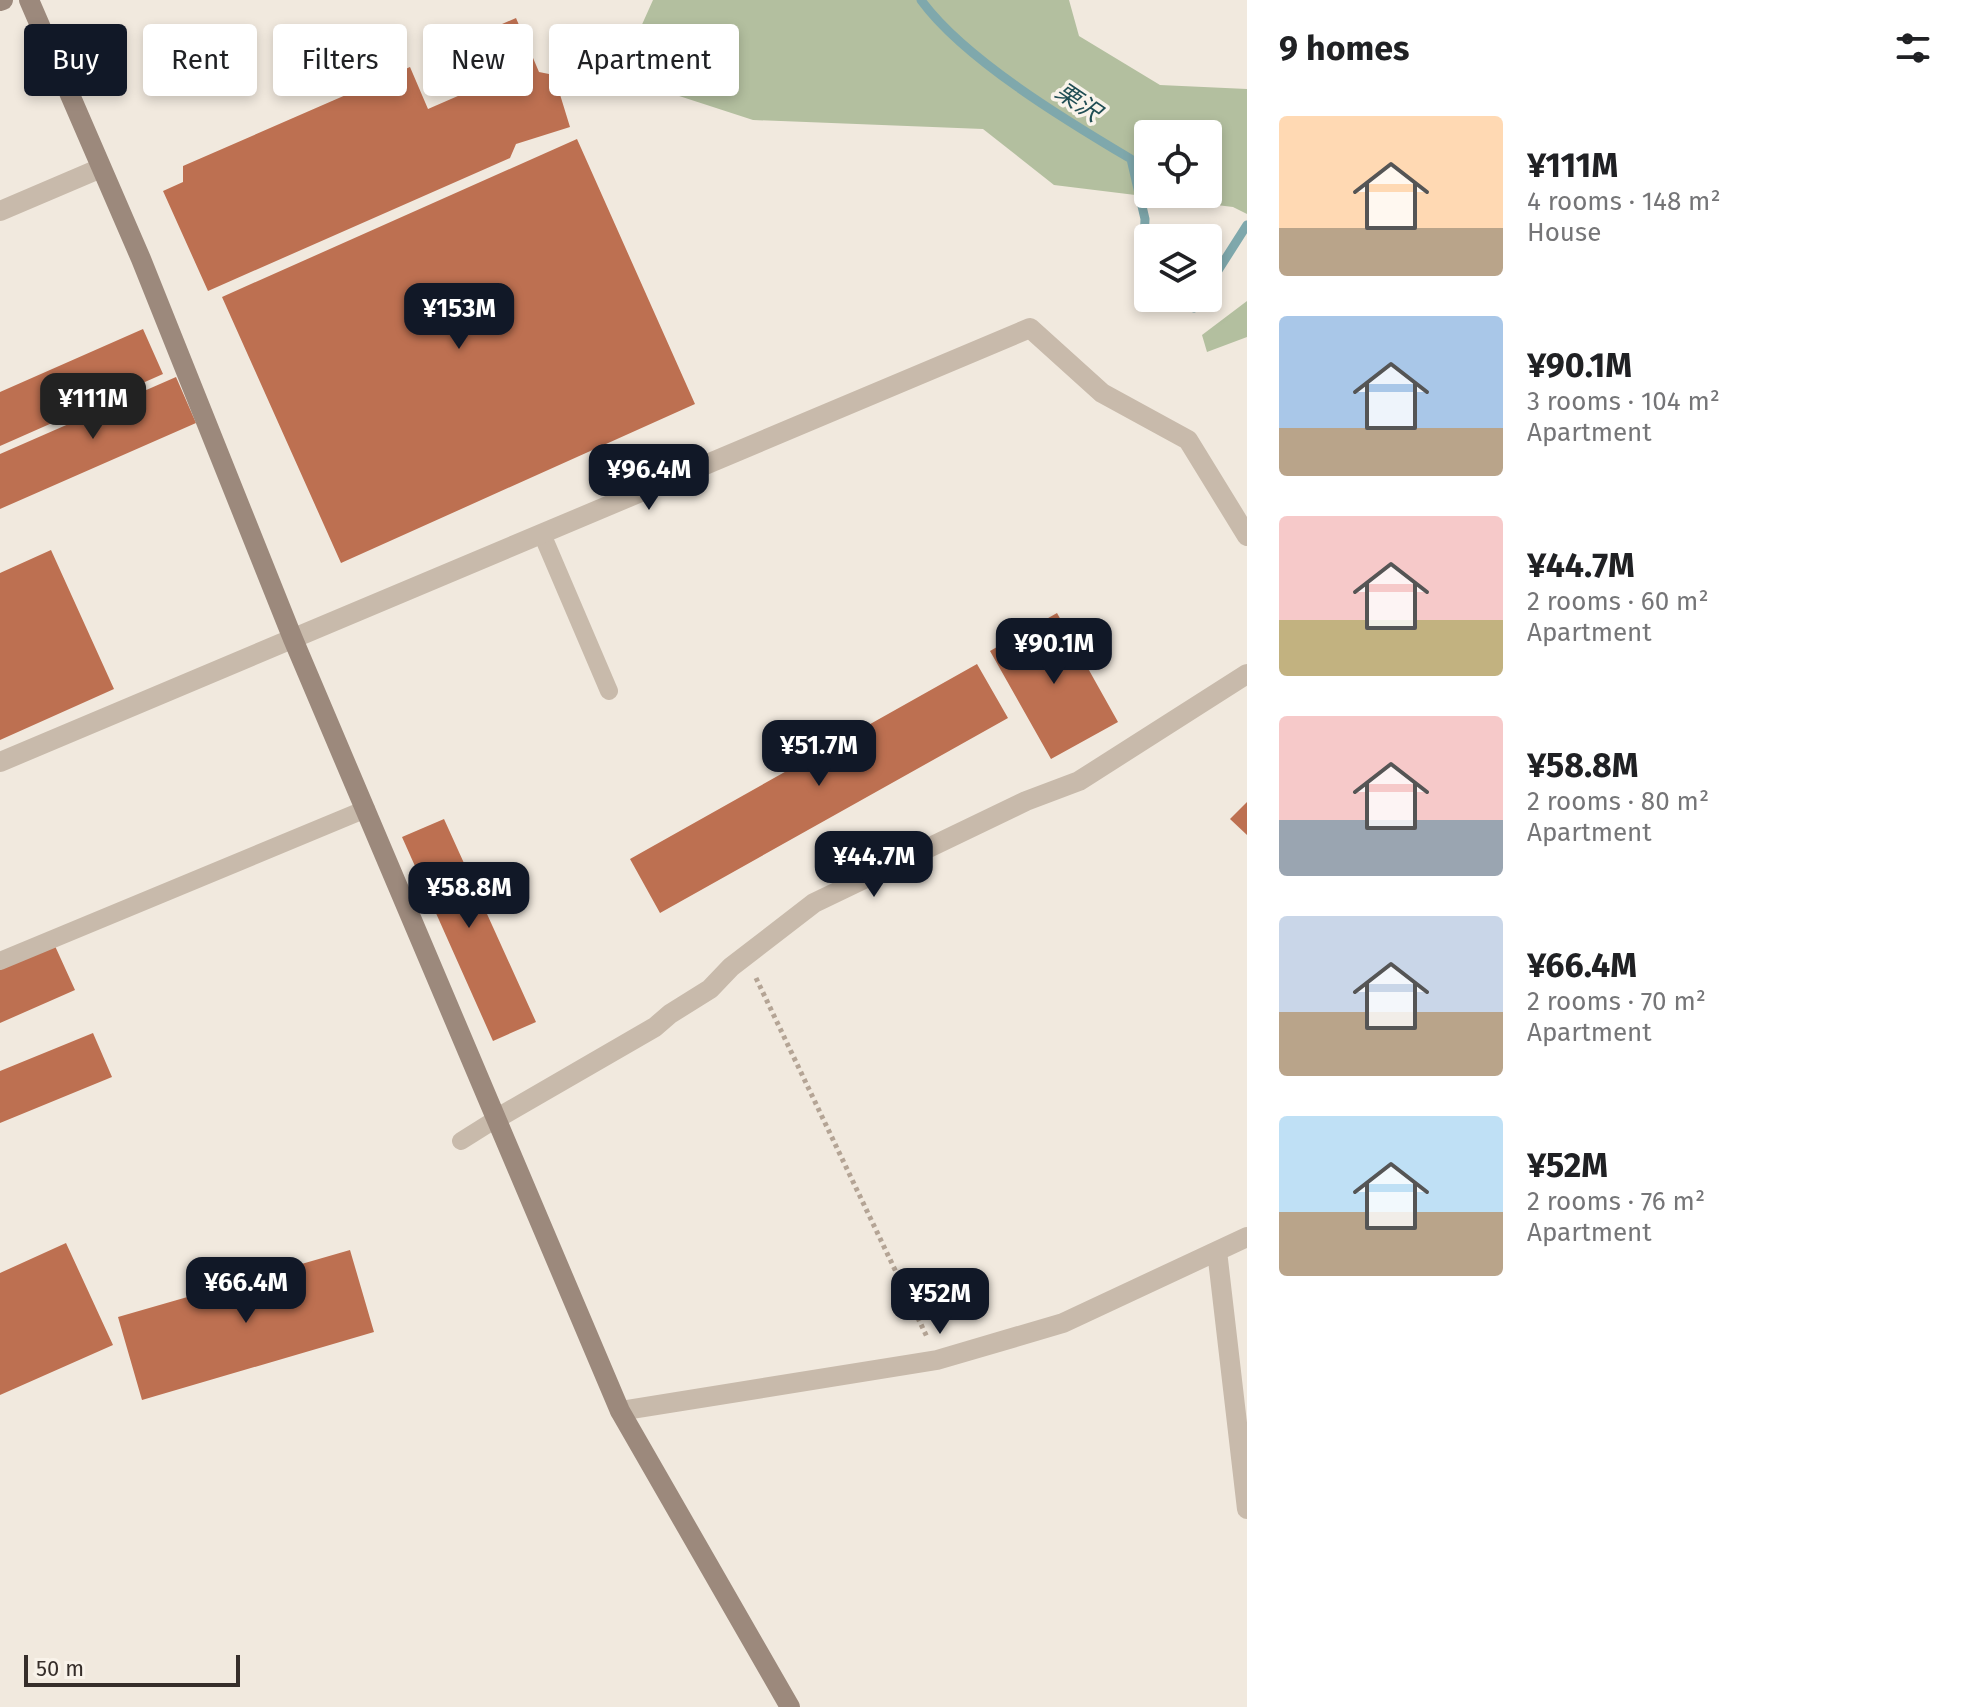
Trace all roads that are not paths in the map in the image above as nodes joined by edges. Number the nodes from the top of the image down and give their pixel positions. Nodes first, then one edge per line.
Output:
1 (29, 0) edge
2 (101, 168) junction
3 (0, 211) edge
4 (542, 534) junction
5 (1247, 536) edge
6 (293, 639) junction
7 (1247, 674) edge
8 (609, 691) dead end
9 (0, 762) edge
10 (366, 809) junction
11 (0, 961) edge
12 (496, 1119) junction
13 (461, 1141) dead end
14 (1247, 1237) edge
15 (1217, 1251) junction
16 (620, 1411) junction
17 (1247, 1509) edge
18 (790, 1707) edge

1 - 2 street
2 - 3 street
2 - 6 street
4 - 5 street
4 - 6 street
4 - 8 lane
6 - 9 street
6 - 10 street
7 - 12 street
10 - 11 lane
10 - 12 street
12 - 13 lane
12 - 16 street
14 - 15 street
15 - 16 street
15 - 17 street
16 - 18 street

